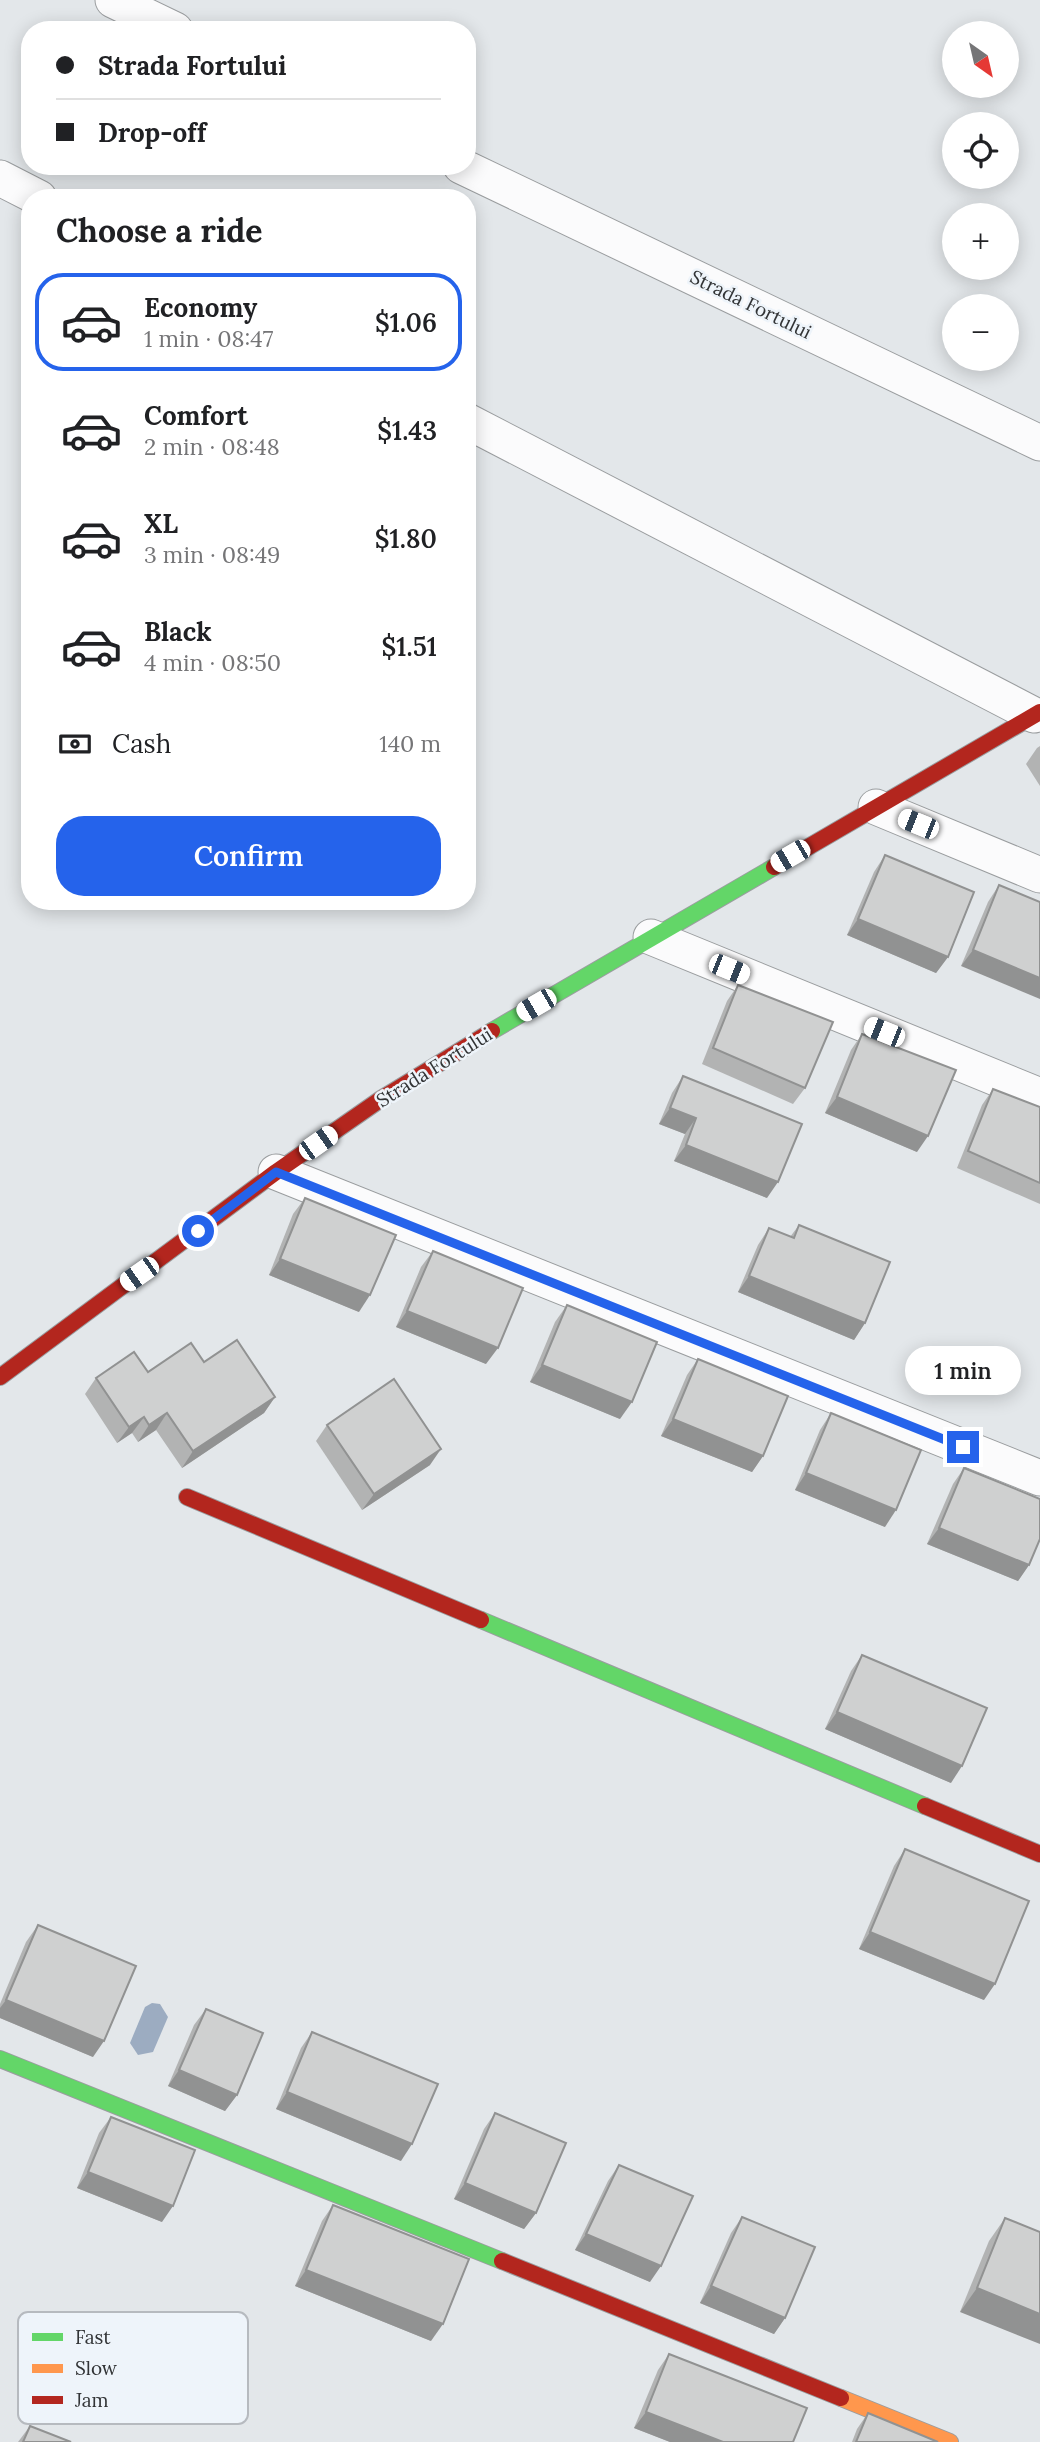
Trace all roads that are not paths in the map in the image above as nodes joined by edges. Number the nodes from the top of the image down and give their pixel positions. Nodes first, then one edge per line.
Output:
1 (113, 0) edge
2 (157, 21) edge
3 (476, 173) edge
4 (0, 178) edge
5 (21, 189) edge
6 (476, 426) edge
7 (1040, 443) edge
8 (1037, 714) edge
9 (876, 807) junction
10 (1040, 875) edge
11 (651, 937) junction
12 (1040, 1096) edge
13 (276, 1172) junction
14 (0, 1377) edge
15 (1040, 1478) edge
16 (187, 1497) dead end
17 (1040, 1854) edge
18 (0, 2059) edge
19 (950, 2442) edge

1 - 2 street
3 - 7 street, Strada Fortului
4 - 5 street
6 - 8 street
8 - 9 street, Strada Fortului
9 - 10 street
9 - 11 street, Strada Fortului
11 - 12 street
11 - 13 street, Strada Fortului
13 - 14 street, Strada Fortului
13 - 15 street
16 - 17 street
18 - 19 street

